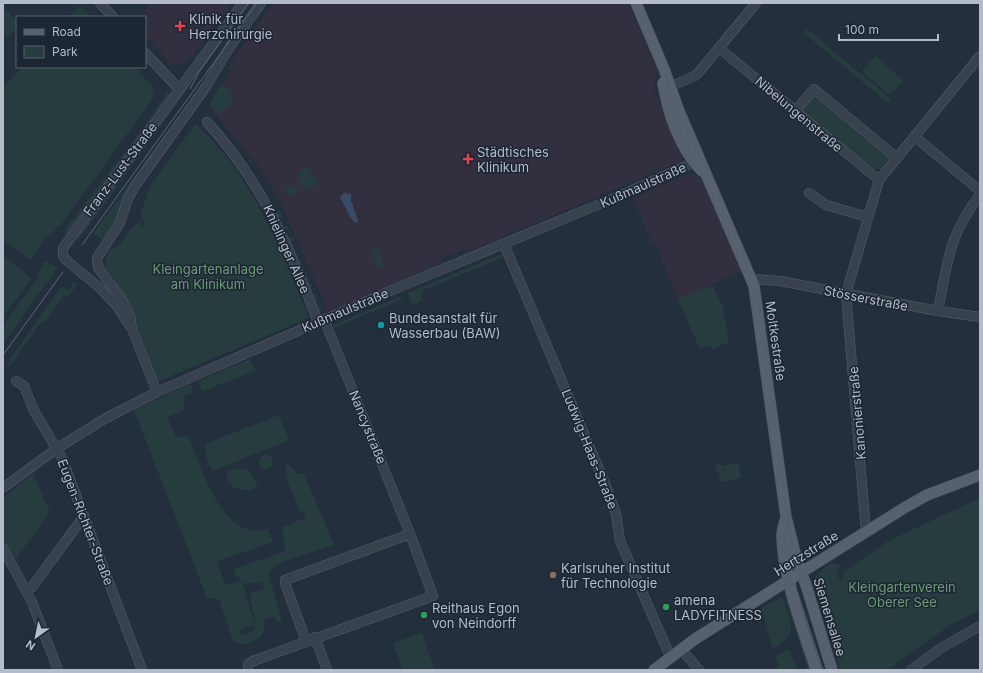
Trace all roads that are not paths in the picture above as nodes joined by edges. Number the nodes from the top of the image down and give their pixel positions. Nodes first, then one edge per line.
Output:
1 (100, 3) edge
2 (243, 3) edge
3 (261, 3) edge
4 (636, 3) edge
5 (756, 3) edge
6 (112, 16) edge
7 (720, 48) junction
8 (656, 50) junction
9 (146, 54) edge
10 (980, 56) edge
11 (669, 87) junction
12 (179, 89) junction
13 (796, 110) junction
14 (207, 122) dead end
15 (914, 136) junction
16 (897, 158) junction
17 (697, 161) junction
18 (879, 180) junction
19 (980, 191) edge
20 (809, 193) dead end
21 (980, 194) edge
22 (868, 217) junction
23 (504, 244) junction
24 (96, 264) junction
25 (75, 267) junction
26 (752, 278) junction
27 (846, 294) junction
28 (938, 311) junction
29 (980, 317) edge
30 (321, 321) junction
31 (132, 329) junction
32 (16, 381) dead end
33 (157, 392) junction
34 (56, 449) junction
35 (980, 475) edge
36 (3, 488) edge
37 (84, 516) junction
38 (786, 517) junction
39 (866, 532) junction
40 (410, 534) junction
41 (3, 548) edge
42 (802, 573) junction
43 (789, 580) junction
44 (27, 590) junction
45 (980, 626) edge
46 (315, 637) junction
47 (306, 641) junction
48 (681, 649) junction
49 (670, 656) junction
50 (248, 667) edge
51 (58, 670) edge
52 (142, 670) edge
53 (327, 670) edge
54 (654, 670) edge
55 (700, 670) edge
56 (816, 670) edge
57 (832, 670) edge
58 (911, 670) edge

1 - 6 street
2 - 12 street, Franz-Lust-Straße
3 - 24 street, Franz-Lust-Straße
4 - 8 main road, Moltkestraße
5 - 7 street
7 - 11 street
7 - 13 street, Nibelungenstraße
8 - 11 main road, Moltkestraße
8 - 17 main road, Moltkestraße
9 - 12 street
10 - 15 street
11 - 17 main road, Moltkestraße
12 - 25 street, Franz-Lust-Straße
13 - 16 street
13 - 18 street, Nibelungenstraße
14 - 30 street, Knielinger Allee
15 - 16 street
15 - 19 street
16 - 18 street
17 - 23 street, Kußmaulstraße
17 - 26 main road, Moltkestraße
18 - 22 street
20 - 22 street
21 - 28 street
22 - 27 street
23 - 30 street, Kußmaulstraße
23 - 49 street, Ludwig-Haas-Straße
24 - 25 street
24 - 31 street, Franz-Lust-Straße
25 - 31 street, Franz-Lust-Straße
26 - 27 street, Stösserstraße
26 - 38 main road, Moltkestraße
27 - 28 street, Stösserstraße
27 - 39 street, Kanonierstraße
28 - 29 street, Stösserstraße
30 - 33 street, Kußmaulstraße
30 - 40 street, Nancystraße
31 - 33 street, Franz-Lust-Straße
32 - 34 street, Eugen-Richter-Straße
33 - 34 street, Kußmaulstraße
34 - 36 street, Kußmaulstraße
34 - 37 street, Eugen-Richter-Straße
35 - 39 main road, Hertzstraße
37 - 44 street
37 - 52 street, Eugen-Richter-Straße
38 - 42 main road, Moltkestraße
38 - 43 main road, Moltkestraße
39 - 42 main road, Hertzstraße
40 - 46 street, Nancystraße
40 - 47 street
41 - 44 street
42 - 43 main road, Hertzstraße
42 - 57 main road, Siemensallee
43 - 48 main road, Hertzstraße
43 - 56 main road
44 - 51 street
45 - 58 street
46 - 47 street, Nancystraße
46 - 53 street
47 - 50 street, Nancystraße
48 - 49 main road, Hertzstraße
48 - 55 street
49 - 54 main road, Hertzstraße

